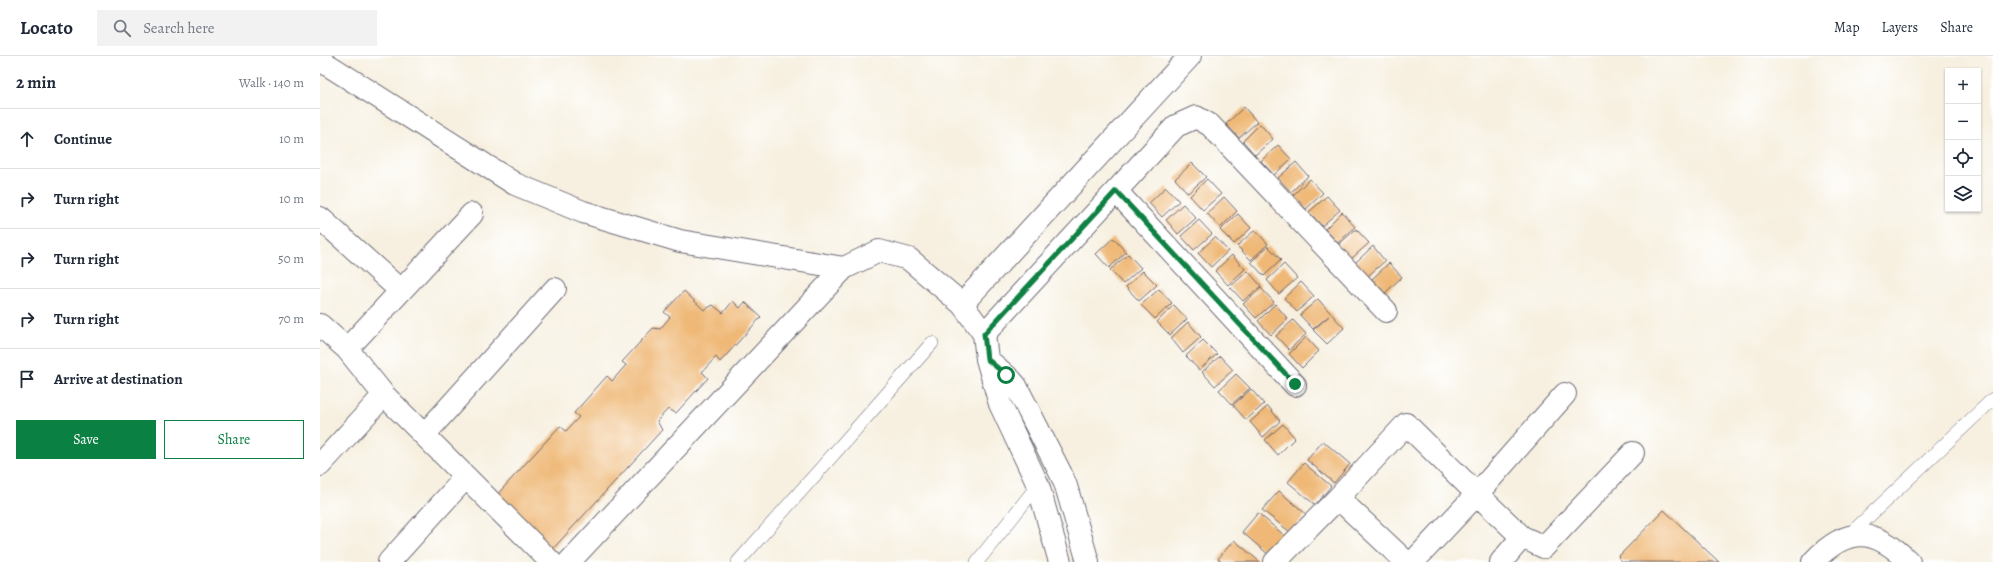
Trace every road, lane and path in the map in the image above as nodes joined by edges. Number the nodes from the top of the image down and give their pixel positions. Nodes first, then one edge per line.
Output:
1 (1190, 56) edge
2 (320, 60) edge
3 (1116, 191) junction
4 (472, 214) dead end
5 (320, 218) edge
6 (844, 268) junction
7 (555, 289) dead end
8 (400, 291) junction
9 (962, 304) junction
10 (1386, 311) dead end
11 (320, 325) edge
12 (984, 334) junction
13 (932, 343) dead end
14 (347, 349) junction
15 (987, 359) junction
16 (1295, 384) dead end
17 (1565, 394) dead end
18 (384, 395) junction
19 (1993, 398) edge
20 (425, 434) junction
21 (1634, 453) dead end
22 (320, 465) edge
23 (466, 477) junction
24 (1038, 485) junction
25 (1477, 494) junction
26 (1338, 498) junction
27 (1848, 536) junction
28 (1522, 537) junction
29 (389, 562) edge
30 (551, 562) edge
31 (569, 562) edge
32 (738, 562) edge
33 (977, 562) edge
34 (1060, 562) edge
35 (1088, 562) edge
36 (1275, 562) edge
37 (1406, 562) edge
38 (1413, 562) edge
39 (1501, 562) edge
40 (1813, 562) edge
41 (1909, 562) edge

1 - 9 street
2 - 6 street
3 - 10 street
3 - 12 street
3 - 16 street
4 - 8 street
5 - 8 street
6 - 9 street
6 - 31 street
7 - 20 street
8 - 14 street
9 - 12 street
11 - 14 street
12 - 15 street
13 - 32 lane
14 - 18 street
15 - 24 street
15 - 35 street
17 - 25 street
18 - 20 street
18 - 22 street
19 - 27 lane
20 - 23 street
21 - 28 street
23 - 29 street
23 - 30 street
24 - 33 lane
24 - 34 street
25 - 26 street
25 - 28 street
25 - 38 street
26 - 36 street
26 - 37 street
27 - 40 street
27 - 41 street
28 - 39 street

